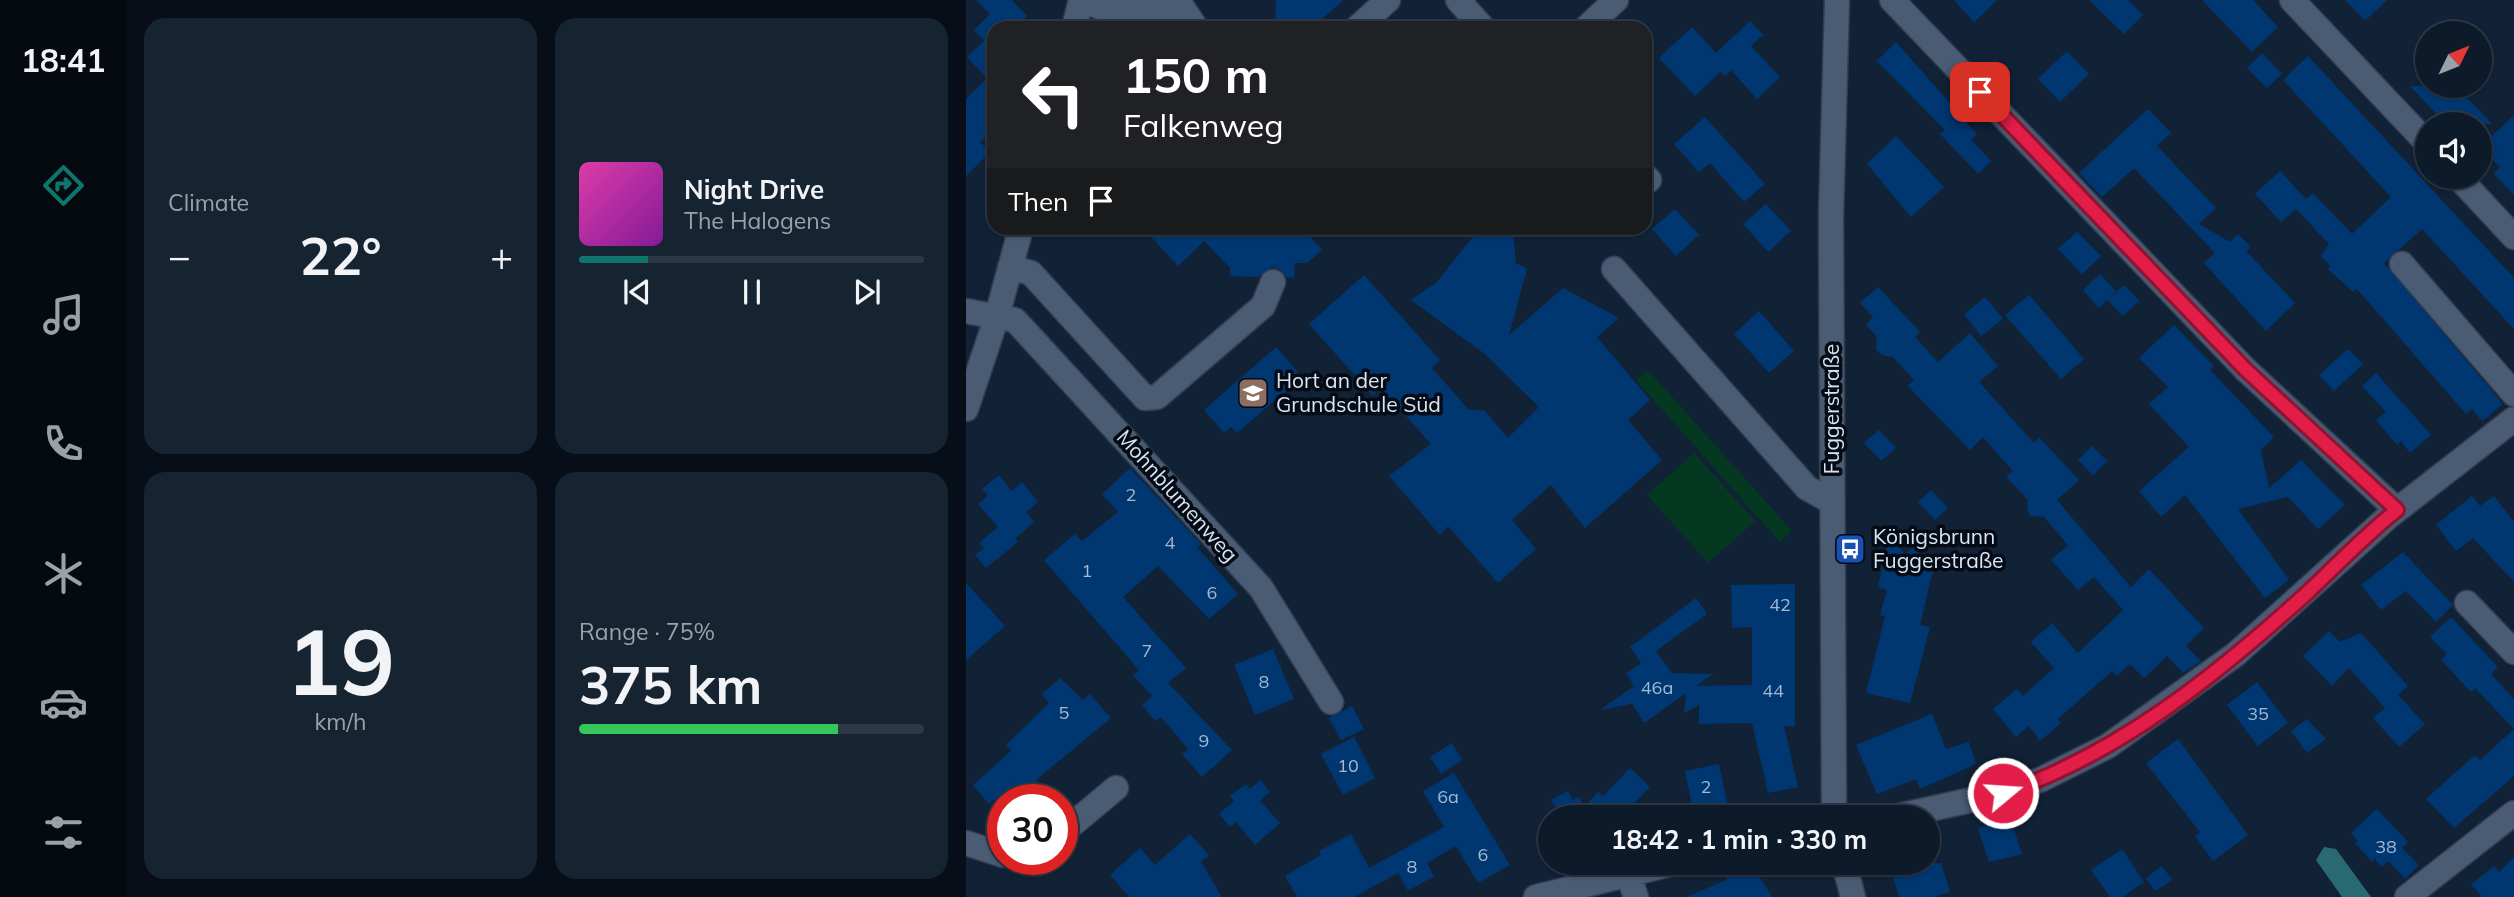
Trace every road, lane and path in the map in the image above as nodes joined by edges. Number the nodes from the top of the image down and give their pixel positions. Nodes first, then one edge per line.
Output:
1 (1081, 0) edge
2 (1388, 0) edge
3 (1458, 0) edge
4 (1616, 0) edge
5 (1837, 0) edge
6 (1892, 0) edge
7 (2292, 0) edge
8 (1076, 21) edge
9 (1191, 21) edge
10 (1365, 21) edge
11 (1477, 21) edge
12 (1594, 21) edge
13 (2415, 130) edge
14 (2469, 189) edge
15 (1019, 235) edge
16 (2514, 237) edge
17 (2402, 264) dead end
18 (1010, 267) junction
19 (1614, 269) dead end
20 (1273, 282) dead end
21 (966, 311) edge
22 (997, 316) junction
23 (2514, 394) edge
24 (966, 409) edge
25 (2514, 419) edge
26 (1832, 502) junction
27 (2397, 510) junction
28 (2467, 603) dead end
29 (2514, 652) edge
30 (1331, 702) dead end
31 (1116, 788) dead end
32 (1834, 805) edge
33 (1940, 806) edge
34 (2514, 813) edge
35 (1078, 820) edge
36 (966, 844) edge
37 (987, 850) edge
38 (1653, 875) edge
39 (1847, 875) edge
40 (1632, 886) edge
41 (1536, 897) edge
42 (1853, 897) edge
43 (2407, 897) edge

1 - 8 street
1 - 9 street
2 - 10 street
3 - 11 street
4 - 12 street
5 - 26 street, Fuggerstraße
6 - 27 street
7 - 13 street
14 - 16 street
15 - 18 street
17 - 23 street
18 - 20 street
18 - 22 street
19 - 26 street
21 - 22 street, Mohnblumenweg
22 - 24 street
22 - 30 street, Mohnblumenweg
25 - 27 street
26 - 32 street, Fuggerstraße
27 - 33 street
28 - 29 street
31 - 35 street
34 - 43 street
36 - 37 street
38 - 40 street
39 - 42 street
40 - 41 street

